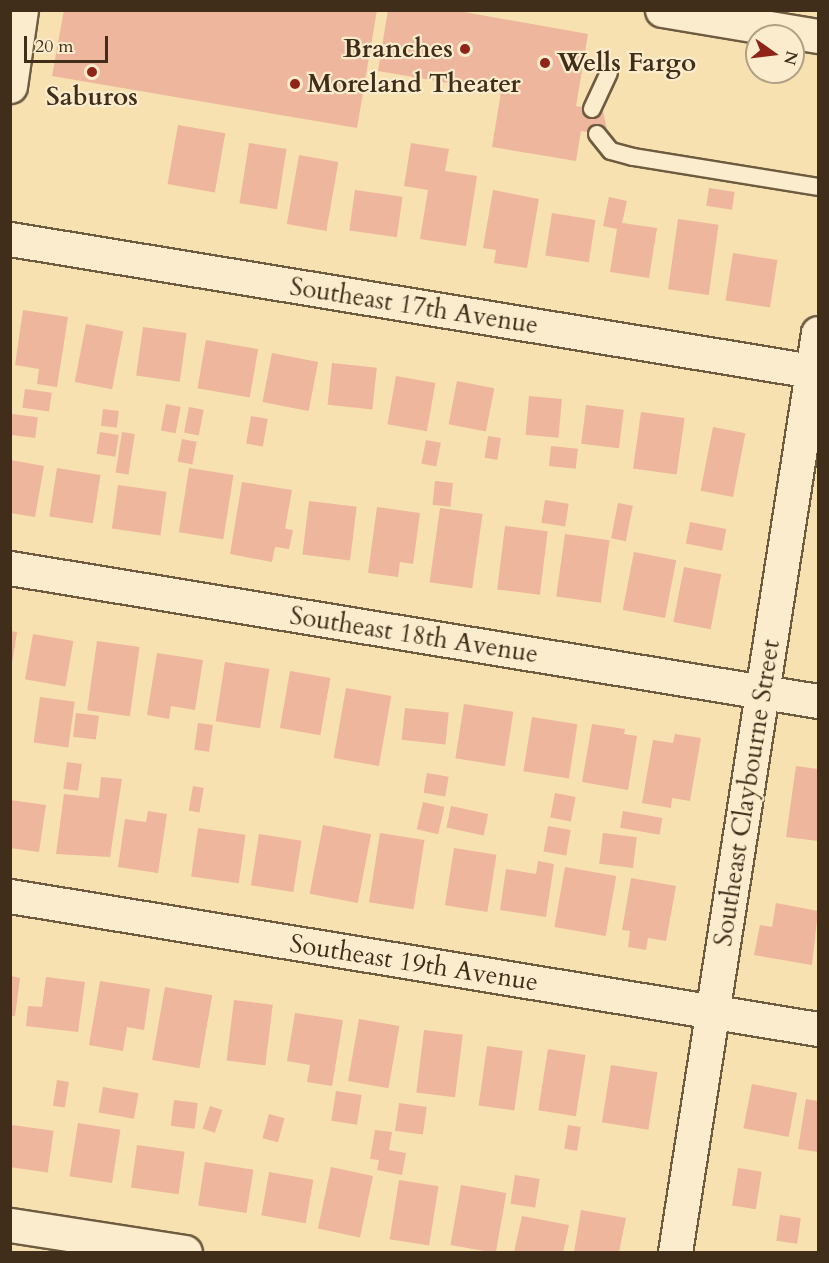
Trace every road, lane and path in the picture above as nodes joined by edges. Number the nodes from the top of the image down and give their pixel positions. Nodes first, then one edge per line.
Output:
1 (21, 10) edge
2 (682, 12) edge
3 (819, 36) edge
4 (609, 73) dead end
5 (10, 86) edge
6 (592, 109) dead end
7 (597, 134) dead end
8 (819, 187) edge
9 (10, 239) edge
10 (819, 333) edge
11 (815, 372) edge
12 (10, 568) edge
13 (763, 692) junction
14 (819, 701) edge
15 (10, 896) edge
16 (713, 1012) junction
17 (819, 1029) edge
18 (10, 1225) edge
19 (185, 1252) edge
20 (675, 1252) edge

1 - 5 street
2 - 3 street
4 - 6 lane
7 - 8 lane
9 - 11 street, Southeast 17th Avenue
10 - 11 street, Southeast Claybourne Street
11 - 13 street, Southeast Claybourne Street
12 - 13 street, Southeast 18th Avenue
13 - 14 street, Southeast 18th Avenue
13 - 16 street, Southeast Claybourne Street
15 - 16 street, Southeast 19th Avenue
16 - 17 street, Southeast 19th Avenue
16 - 20 street, Southeast Claybourne Street
18 - 19 street

